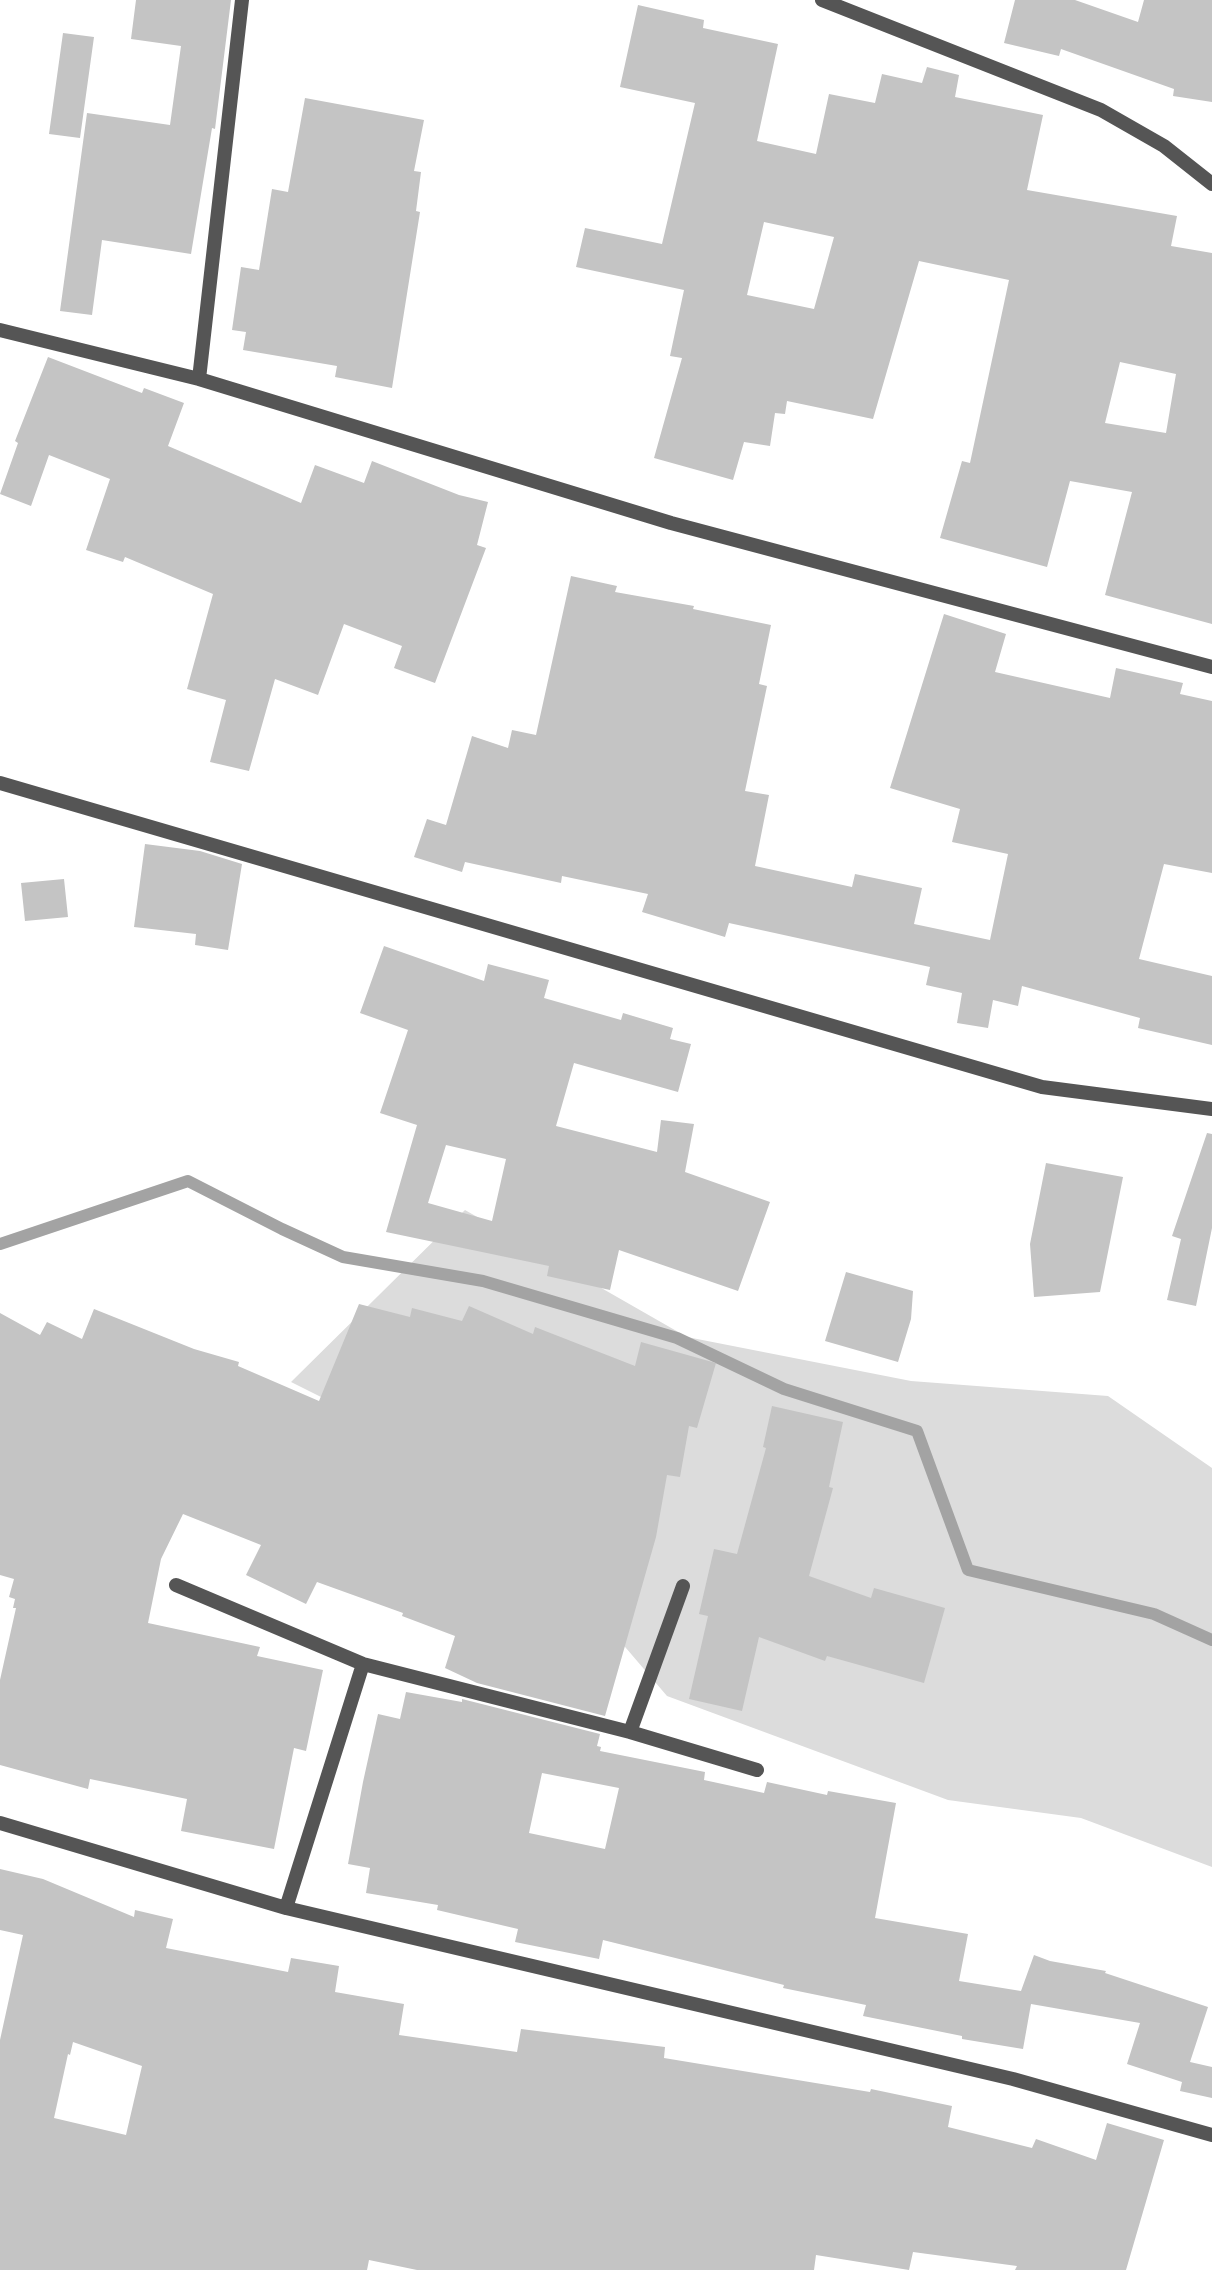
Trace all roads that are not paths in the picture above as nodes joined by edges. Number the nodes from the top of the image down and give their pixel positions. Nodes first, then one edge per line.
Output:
1 (242, 0) edge
2 (822, 0) edge
3 (1212, 184) edge
4 (0, 330) edge
5 (199, 379) junction
6 (1212, 667) edge
7 (0, 783) edge
8 (1212, 1109) edge
9 (176, 1585) dead end
10 (683, 1586) dead end
11 (363, 1664) junction
12 (630, 1732) junction
13 (757, 1770) dead end
14 (0, 1823) edge
15 (286, 1908) junction
16 (1212, 2136) edge

1 - 5 street
2 - 3 street
4 - 5 street
5 - 6 street
7 - 8 street
9 - 11 street
10 - 12 street
11 - 12 street
11 - 15 street
12 - 13 street
14 - 15 street
15 - 16 street

